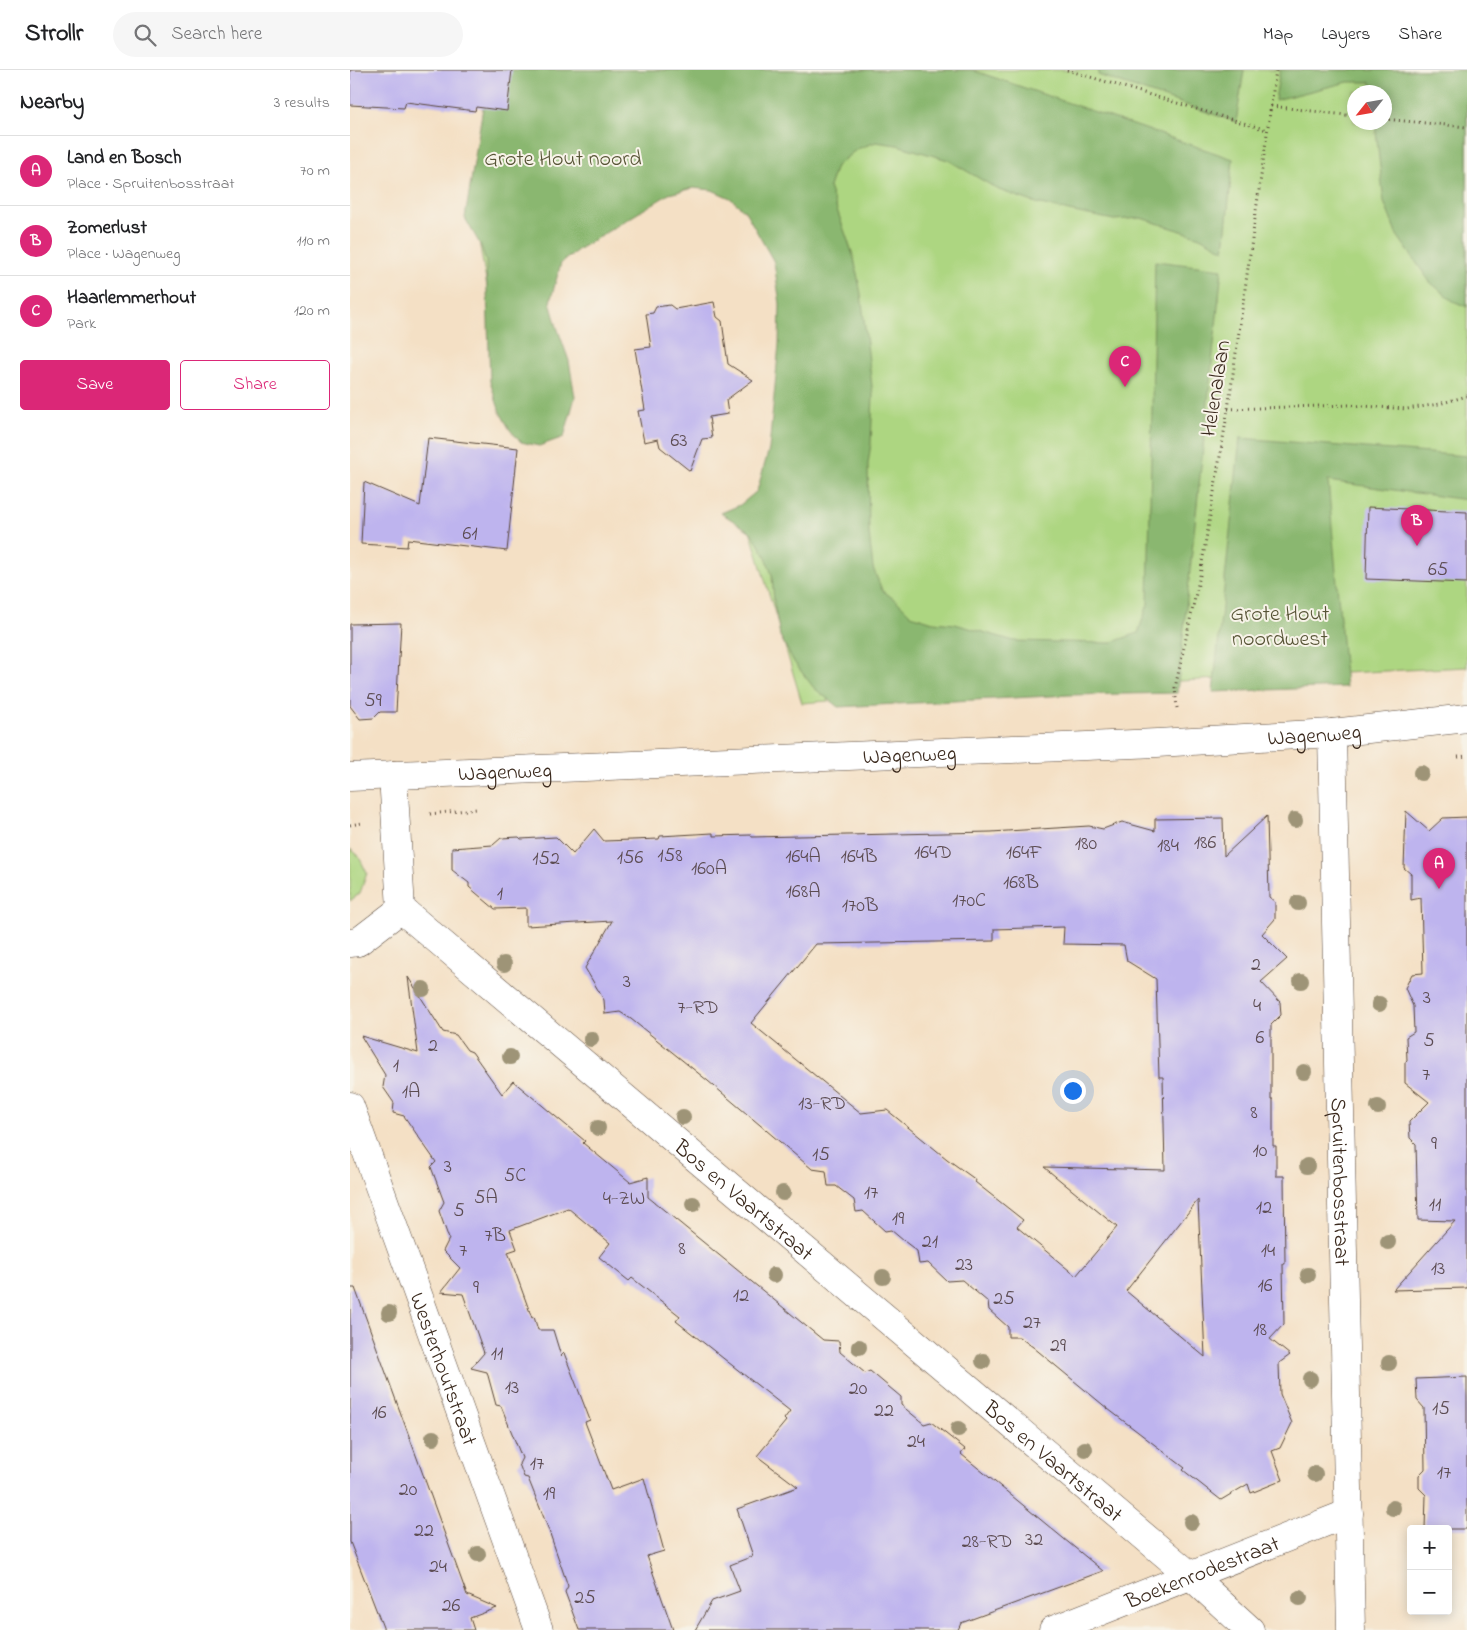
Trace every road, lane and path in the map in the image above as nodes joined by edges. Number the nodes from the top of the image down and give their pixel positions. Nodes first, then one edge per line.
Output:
1 (1067, 70) edge
2 (1276, 70) edge
3 (1271, 106) junction
4 (1347, 115) edge
5 (1392, 120) edge
6 (1467, 126) edge
7 (1267, 130) junction
8 (1467, 396) edge
9 (1228, 409) junction
10 (1177, 710) dead end
11 (1467, 718) edge
12 (1332, 733) junction
13 (392, 775) junction
14 (350, 777) edge
15 (401, 909) junction
16 (350, 943) edge
17 (350, 1106) edge
18 (1349, 1513) junction
19 (1191, 1576) junction
20 (539, 1630) edge
21 (1053, 1630) edge
22 (1250, 1630) edge
23 (1351, 1630) edge

1 - 7 path
2 - 3 path, Helenalaan
3 - 4 path
3 - 7 path, Helenalaan
5 - 6 path
7 - 9 path, Helenalaan
8 - 9 path
9 - 10 path, Helenalaan
11 - 12 street, Wagenweg
12 - 13 street, Wagenweg
12 - 18 street, Spruitenbosstraat
13 - 14 street, Wagenweg
13 - 15 street
15 - 16 street
15 - 19 street, Bos en Vaartstraat
17 - 20 street, Westerhoutstraat
18 - 19 street, Boekenrodestraat
18 - 23 street, Spruitenbosstraat
19 - 21 street, Boekenrodestraat
19 - 22 street, Bos en Vaartstraat

